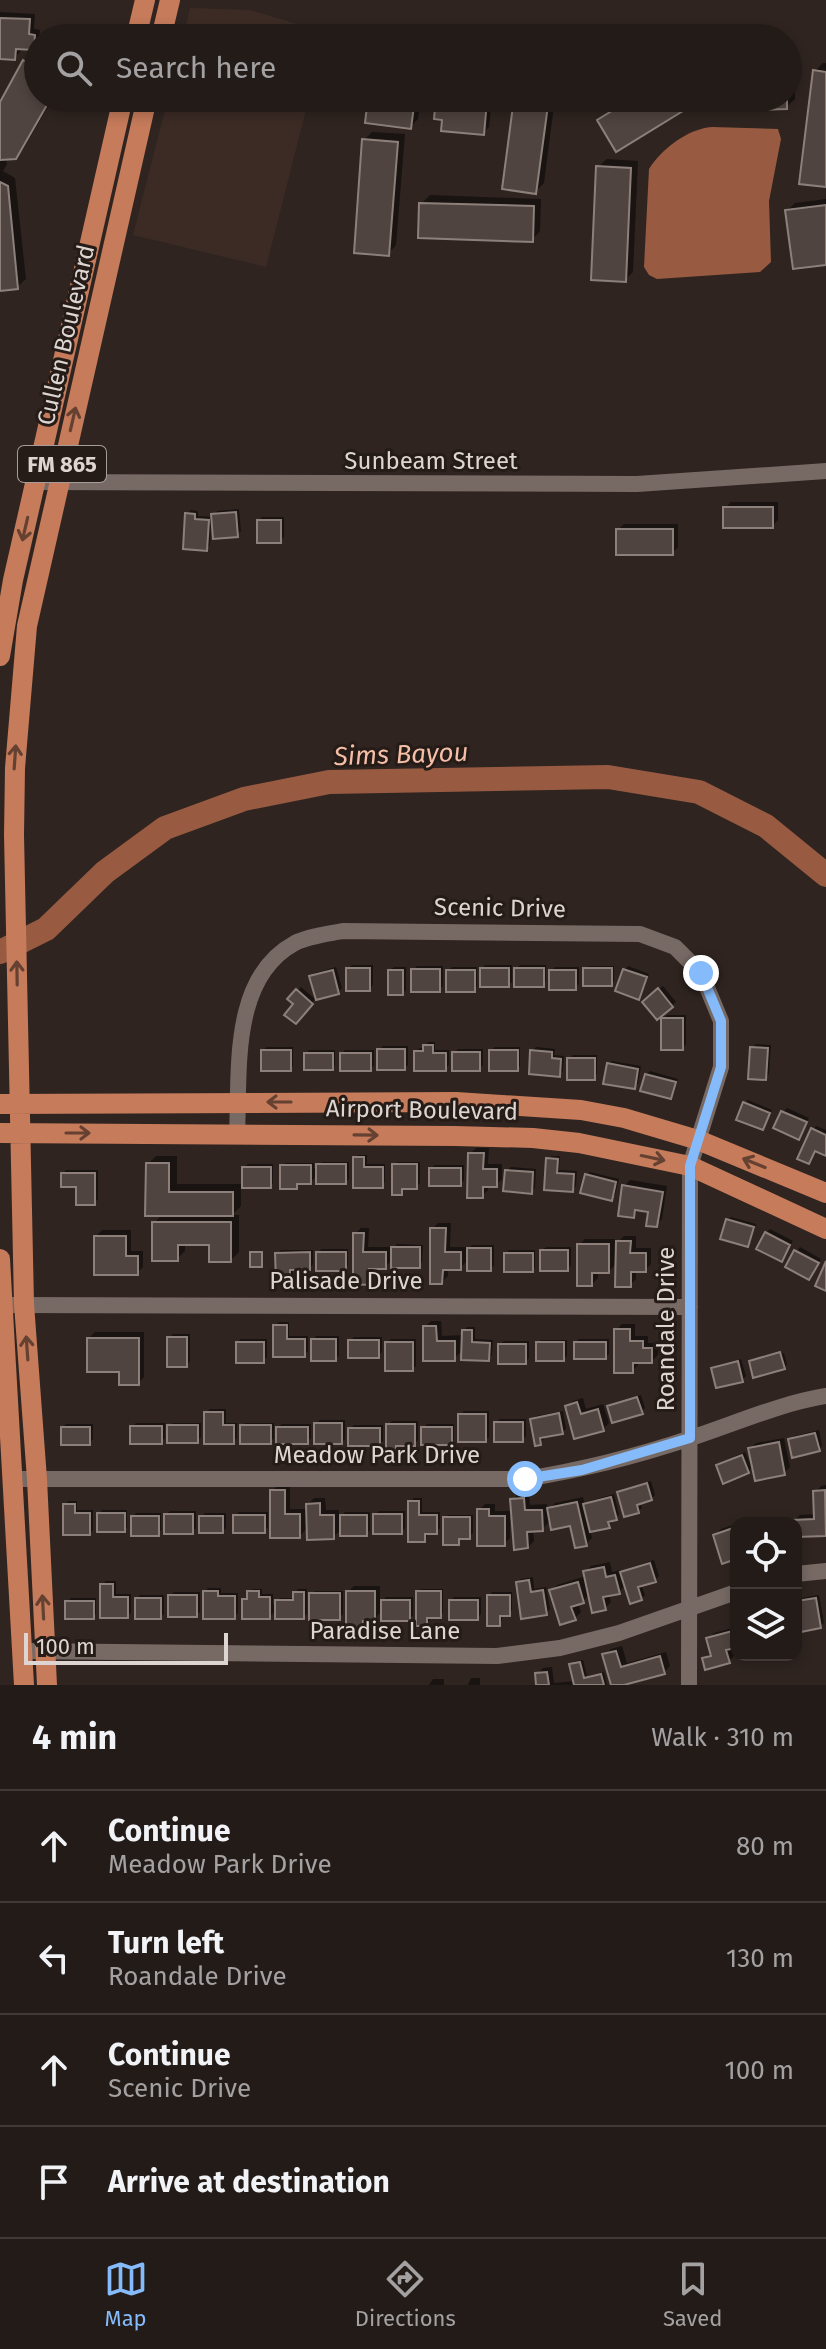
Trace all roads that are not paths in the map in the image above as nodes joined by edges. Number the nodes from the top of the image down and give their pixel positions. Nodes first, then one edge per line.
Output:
1 (145, 0) edge
2 (170, 0) edge
3 (139, 24) edge
4 (164, 24) edge
5 (120, 112) edge
6 (144, 112) edge
7 (118, 120) junction
8 (123, 202) junction
9 (69, 333) junction
10 (91, 338) junction
11 (826, 471) edge
12 (35, 482) junction
13 (58, 482) junction
14 (0, 656) edge
15 (7, 808) edge
16 (238, 1102) junction
17 (456, 1102) junction
18 (21, 1103) junction
19 (0, 1104) edge
20 (0, 1133) edge
21 (21, 1133) junction
22 (237, 1134) junction
23 (455, 1136) junction
24 (698, 1140) junction
25 (690, 1166) junction
26 (826, 1193) edge
27 (826, 1229) edge
28 (0, 1259) edge
29 (24, 1304) junction
30 (2, 1305) edge
31 (690, 1307) junction
32 (826, 1396) edge
33 (690, 1438) junction
34 (13, 1479) junction
35 (37, 1479) junction
36 (826, 1571) edge
37 (802, 1573) edge
38 (730, 1594) edge
39 (688, 1608) junction
40 (24, 1651) junction
41 (46, 1651) junction
42 (24, 1685) edge
43 (47, 1685) edge
44 (689, 1685) edge

1 - 3 main road
2 - 4 main road
5 - 7 main road, Cullen Boulevard / FM 865
6 - 8 main road, Cullen Boulevard / FM 865
7 - 8 main road
7 - 9 main road, Cullen Boulevard / FM 865
8 - 10 main road, Cullen Boulevard / FM 865
9 - 10 main road
9 - 12 main road, Cullen Boulevard / FM 865
13 -> 10 main road, Cullen Boulevard / FM 865
11 - 13 street, Sunbeam Street
12 - 13 street, Sunbeam Street
12 -> 14 main road, Cullen Boulevard / FM 865
15 -> 13 main road, Cullen Boulevard / FM 865
18 -> 15 main road, Cullen Boulevard / FM 865
17 -> 16 main road, Airport Boulevard
16 - 18 main road, Airport Boulevard
16 - 22 street, Scenic Drive
16 - 24 street, Scenic Drive
17 - 23 main road
17 - 24 main road, Airport Boulevard
18 - 19 main road, Airport Boulevard
18 - 21 main road, Cullen Boulevard / FM 865
20 - 21 main road, Airport Boulevard
21 -> 22 main road, Airport Boulevard
21 - 29 main road, Cullen Boulevard / FM 865
22 -> 23 main road, Airport Boulevard
23 -> 25 main road, Airport Boulevard
24 - 25 street, Scenic Drive
26 -> 24 main road, Airport Boulevard
25 - 27 main road, Airport Boulevard
25 - 31 street, Roandale Drive
28 - 30 main road
29 - 30 street, Palisade Drive
29 - 31 street, Palisade Drive
35 -> 29 main road, Cullen Boulevard / FM 865
30 - 34 main road
31 - 33 street, Roandale Drive
32 - 33 street, Meadow Park Drive
33 - 35 street, Meadow Park Drive
33 - 39 street, Roandale Drive
34 - 35 street, Meadow Park Drive
34 - 40 main road
41 -> 35 main road, Cullen Boulevard / FM 865
36 - 37 street
38 - 39 street, Paradise Lane
39 - 41 street, Paradise Lane
39 - 44 street, Roandale Drive
40 - 41 street, Paradise Lane
40 - 42 main road
41 - 43 main road, Cullen Boulevard / FM 865

